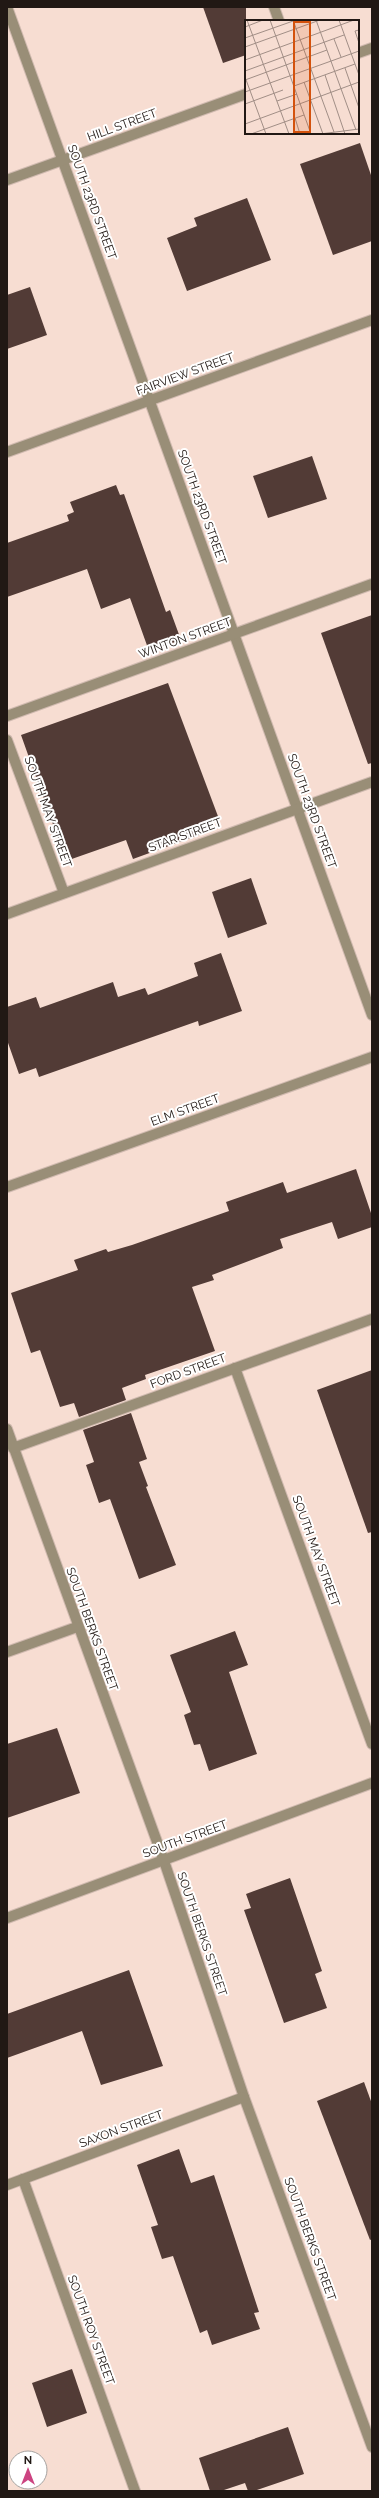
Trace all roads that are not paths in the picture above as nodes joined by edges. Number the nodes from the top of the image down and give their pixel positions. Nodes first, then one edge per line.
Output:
1 (7, 7) edge
2 (274, 7) edge
3 (280, 20) edge
4 (372, 48) edge
5 (359, 53) edge
6 (245, 94) edge
7 (63, 160) junction
8 (7, 180) edge
9 (372, 320) edge
10 (149, 401) junction
11 (7, 452) edge
12 (372, 584) edge
13 (234, 634) junction
14 (7, 716) edge
15 (7, 740) edge
16 (372, 782) edge
17 (297, 808) junction
18 (64, 893) junction
19 (7, 914) edge
20 (372, 1015) edge
21 (372, 1057) edge
22 (7, 1187) edge
23 (372, 1319) edge
24 (235, 1368) junction
25 (7, 1429) edge
26 (13, 1448) junction
27 (77, 1627) junction
28 (7, 1652) edge
29 (372, 1744) edge
30 (372, 1783) edge
31 (164, 1861) junction
32 (7, 1918) edge
33 (244, 2097) junction
34 (23, 2179) junction
35 (7, 2185) edge
36 (372, 2447) edge
37 (135, 2491) edge

1 - 7 street, SOUTH 23RD STREET
2 - 3 street
4 - 5 street
6 - 7 street, HILL STREET
7 - 8 street, HILL STREET
7 - 10 street, SOUTH 23RD STREET
9 - 10 street, FAIRVIEW STREET
10 - 11 street, FAIRVIEW STREET
10 - 13 street, SOUTH 23RD STREET
12 - 13 street, WINTON STREET
13 - 14 street, WINTON STREET
13 - 17 street, SOUTH 23RD STREET
15 - 18 street, SOUTH MAY STREET
16 - 17 street, STAR STREET
17 - 18 street, STAR STREET
17 - 20 street, SOUTH 23RD STREET
18 - 19 street, STAR STREET
21 - 22 street, ELM STREET
23 - 24 street, FORD STREET
24 - 26 street, FORD STREET
24 - 29 street, SOUTH MAY STREET
25 - 26 street, SOUTH BERKS STREET
26 - 27 street, SOUTH BERKS STREET
27 - 28 street
27 - 31 street, SOUTH BERKS STREET
30 - 31 street, SOUTH STREET
31 - 32 street, SOUTH STREET
31 - 33 street, SOUTH BERKS STREET
33 - 34 street, SAXON STREET
33 - 36 street, SOUTH BERKS STREET
34 - 35 street, SAXON STREET
34 - 37 street, SOUTH ROY STREET

